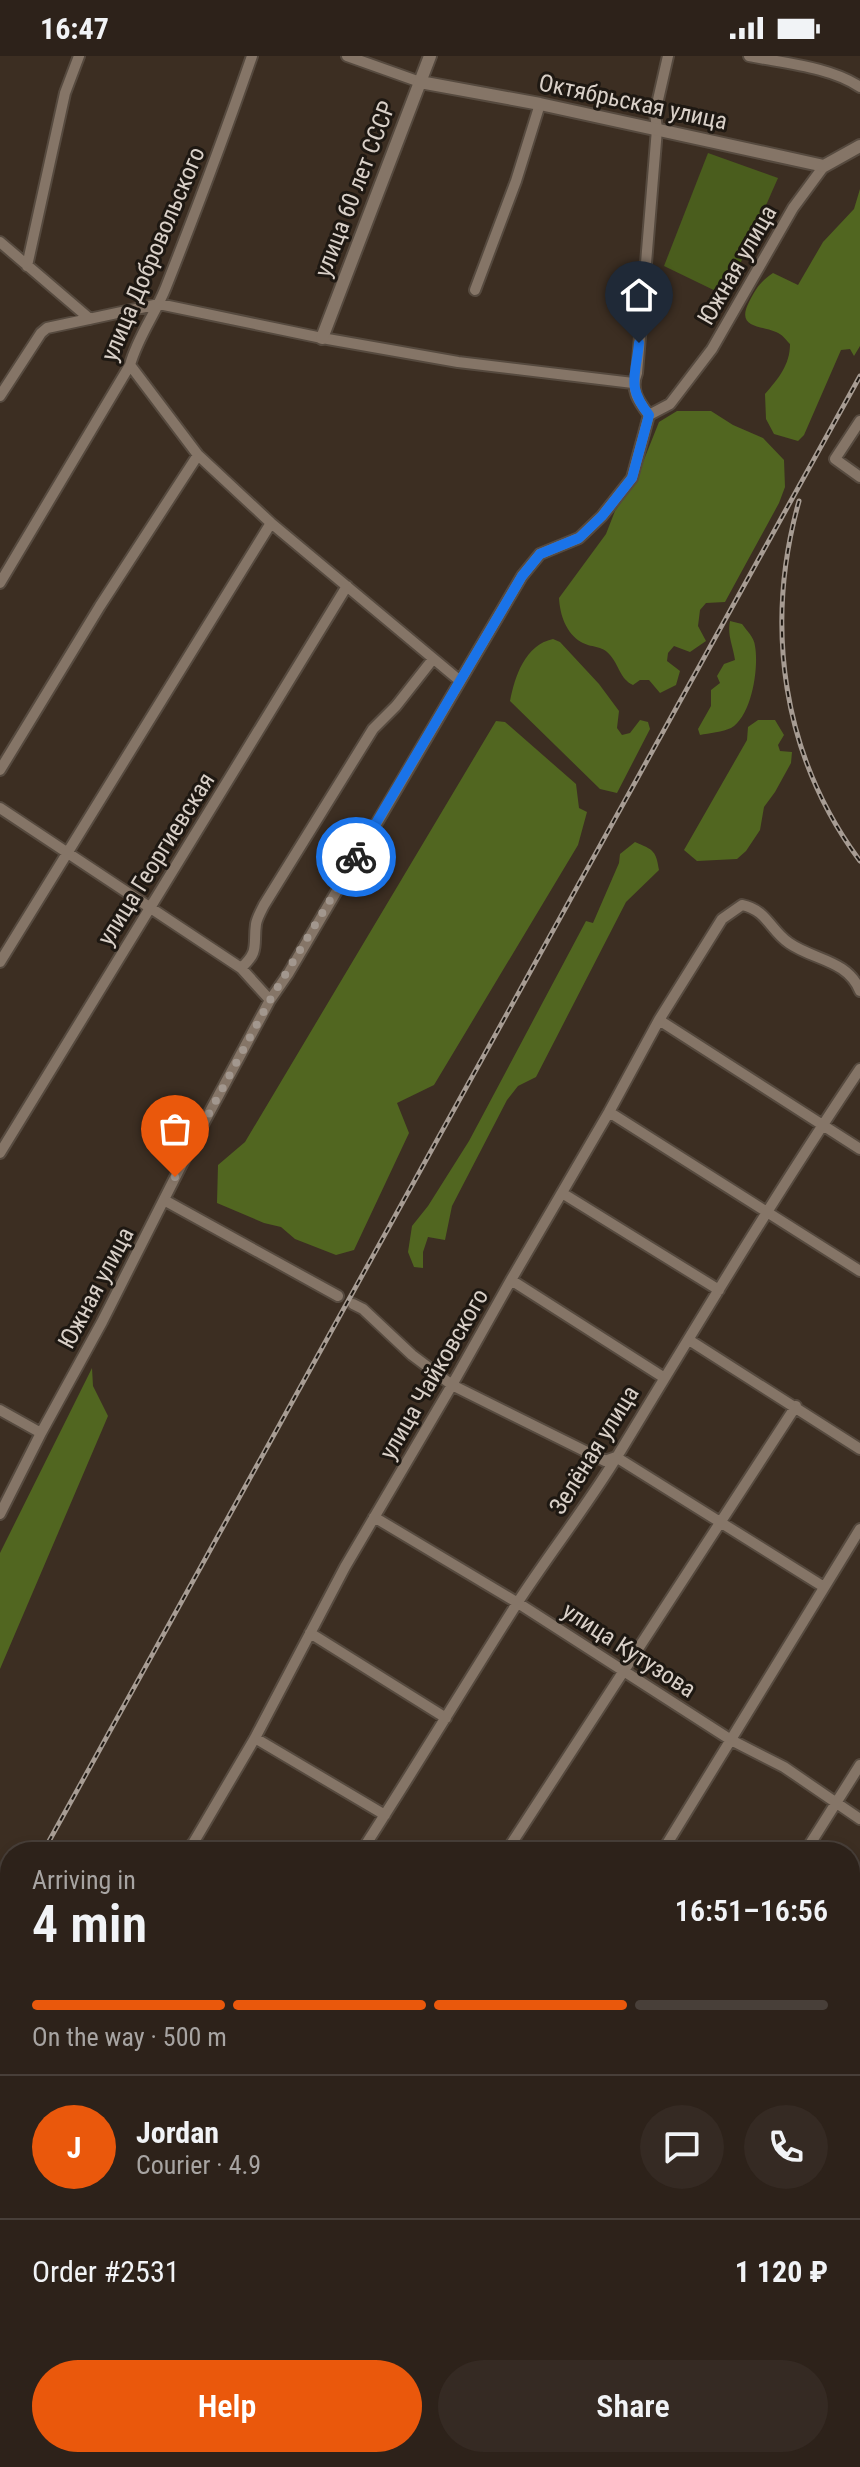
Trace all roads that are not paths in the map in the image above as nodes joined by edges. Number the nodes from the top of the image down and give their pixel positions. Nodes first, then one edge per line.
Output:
1 (79, 56) edge
2 (252, 56) edge
3 (347, 56) edge
4 (430, 56) edge
5 (668, 56) edge
6 (749, 56) edge
7 (420, 82) junction
8 (860, 87) edge
9 (540, 104) junction
10 (657, 129) junction
11 (860, 146) edge
12 (824, 166) junction
13 (0, 242) edge
14 (27, 266) junction
15 (475, 290) dead end
16 (159, 304) junction
17 (90, 319) junction
18 (322, 338) junction
19 (130, 365) junction
20 (633, 383) junction
21 (0, 396) edge
22 (649, 415) junction
23 (860, 421) edge
24 (198, 455) junction
25 (860, 477) edge
26 (271, 523) junction
27 (0, 583) edge
28 (347, 586) junction
29 (433, 659) junction
30 (459, 680) junction
31 (0, 770) edge
32 (0, 808) edge
33 (67, 852) junction
34 (150, 907) junction
35 (0, 962) edge
36 (241, 968) junction
37 (860, 991) edge
38 (270, 1000) junction
39 (659, 1020) junction
40 (860, 1069) edge
41 (609, 1112) junction
42 (823, 1125) junction
43 (860, 1149) edge
44 (0, 1153) edge
45 (562, 1193) junction
46 (164, 1200) junction
47 (766, 1213) junction
48 (860, 1271) edge
49 (511, 1280) junction
50 (719, 1290) junction
51 (338, 1296) dead end
52 (353, 1304) dead end
53 (689, 1340) junction
54 (663, 1377) junction
55 (452, 1385) junction
56 (796, 1406) junction
57 (0, 1410) edge
58 (41, 1433) junction
59 (860, 1449) edge
60 (616, 1457) junction
61 (0, 1514) edge
62 (374, 1517) junction
63 (720, 1521) junction
64 (860, 1529) edge
65 (824, 1587) junction
66 (518, 1603) junction
67 (310, 1633) junction
68 (625, 1671) junction
69 (446, 1718) junction
70 (255, 1738) junction
71 (731, 1740) junction
72 (860, 1765) edge
73 (836, 1802) junction
74 (385, 1815) junction
75 (860, 1819) edge
76 (194, 1842) edge
77 (367, 1842) edge
78 (513, 1842) edge
79 (668, 1842) edge
80 (811, 1842) edge

1 - 14 street
2 - 16 street, улица Добровольского
3 - 7 street, Октябрьская улица
4 - 7 street, улица 60 лет СССР
5 - 10 street
6 - 8 street
7 - 9 street, Октябрьская улица
7 - 18 street, улица 60 лет СССР
9 - 10 street, Октябрьская улица
9 - 15 street
10 - 12 street, Октябрьская улица
10 - 20 street
11 - 12 street
12 - 22 street, Южная улица
13 - 14 street
14 - 17 street
16 - 17 street
16 - 18 street
16 - 19 street, улица Добровольского
17 - 21 street
18 - 20 street
19 - 24 street
19 - 27 street, улица Добровольского
20 - 22 street
22 - 30 street, Южная улица
23 - 25 street
24 - 26 street
24 - 31 street
26 - 28 street
26 - 33 street
28 - 29 street
28 - 34 street, улица Георгиевская
29 - 30 street
29 - 36 street
30 - 38 street, Южная улица
32 - 33 street
33 - 34 street
33 - 35 street
34 - 36 street
34 - 44 street, улица Георгиевская
36 - 38 street
37 - 39 street, улица Чайковского
38 - 46 street, Южная улица
39 - 41 street, улица Чайковского
39 - 42 street
40 - 42 street, Зелёная улица
41 - 45 street, улица Чайковского
41 - 47 street
42 - 43 street
42 - 47 street, Зелёная улица
45 - 49 street, улица Чайковского
45 - 50 street
46 - 51 street
46 - 58 street, Южная улица
47 - 48 street
47 - 50 street, Зелёная улица
49 - 54 street
49 - 55 street, улица Чайковского
50 - 53 street, Зелёная улица
52 - 55 street
53 - 54 street, Зелёная улица
53 - 56 street
54 - 60 street, Зелёная улица
55 - 60 street
55 - 62 street, улица Чайковского
56 - 59 street
56 - 63 street
57 - 58 street
58 - 61 street, Южная улица
60 - 63 street
60 - 66 street, Зелёная улица
62 - 66 street, улица Кутузова
62 - 67 street, улица Чайковского
63 - 65 street
63 - 68 street
64 - 65 street
65 - 71 street
66 - 68 street, улица Кутузова
66 - 69 street, Зелёная улица
67 - 69 street
67 - 70 street, улица Чайковского
68 - 71 street, улица Кутузова
68 - 78 street
69 - 74 street, Зелёная улица
70 - 74 street
70 - 76 street, улица Чайковского
71 - 73 street, улица Кутузова
71 - 79 street
72 - 73 street
73 - 75 street, улица Кутузова
73 - 80 street
74 - 77 street, Зелёная улица

